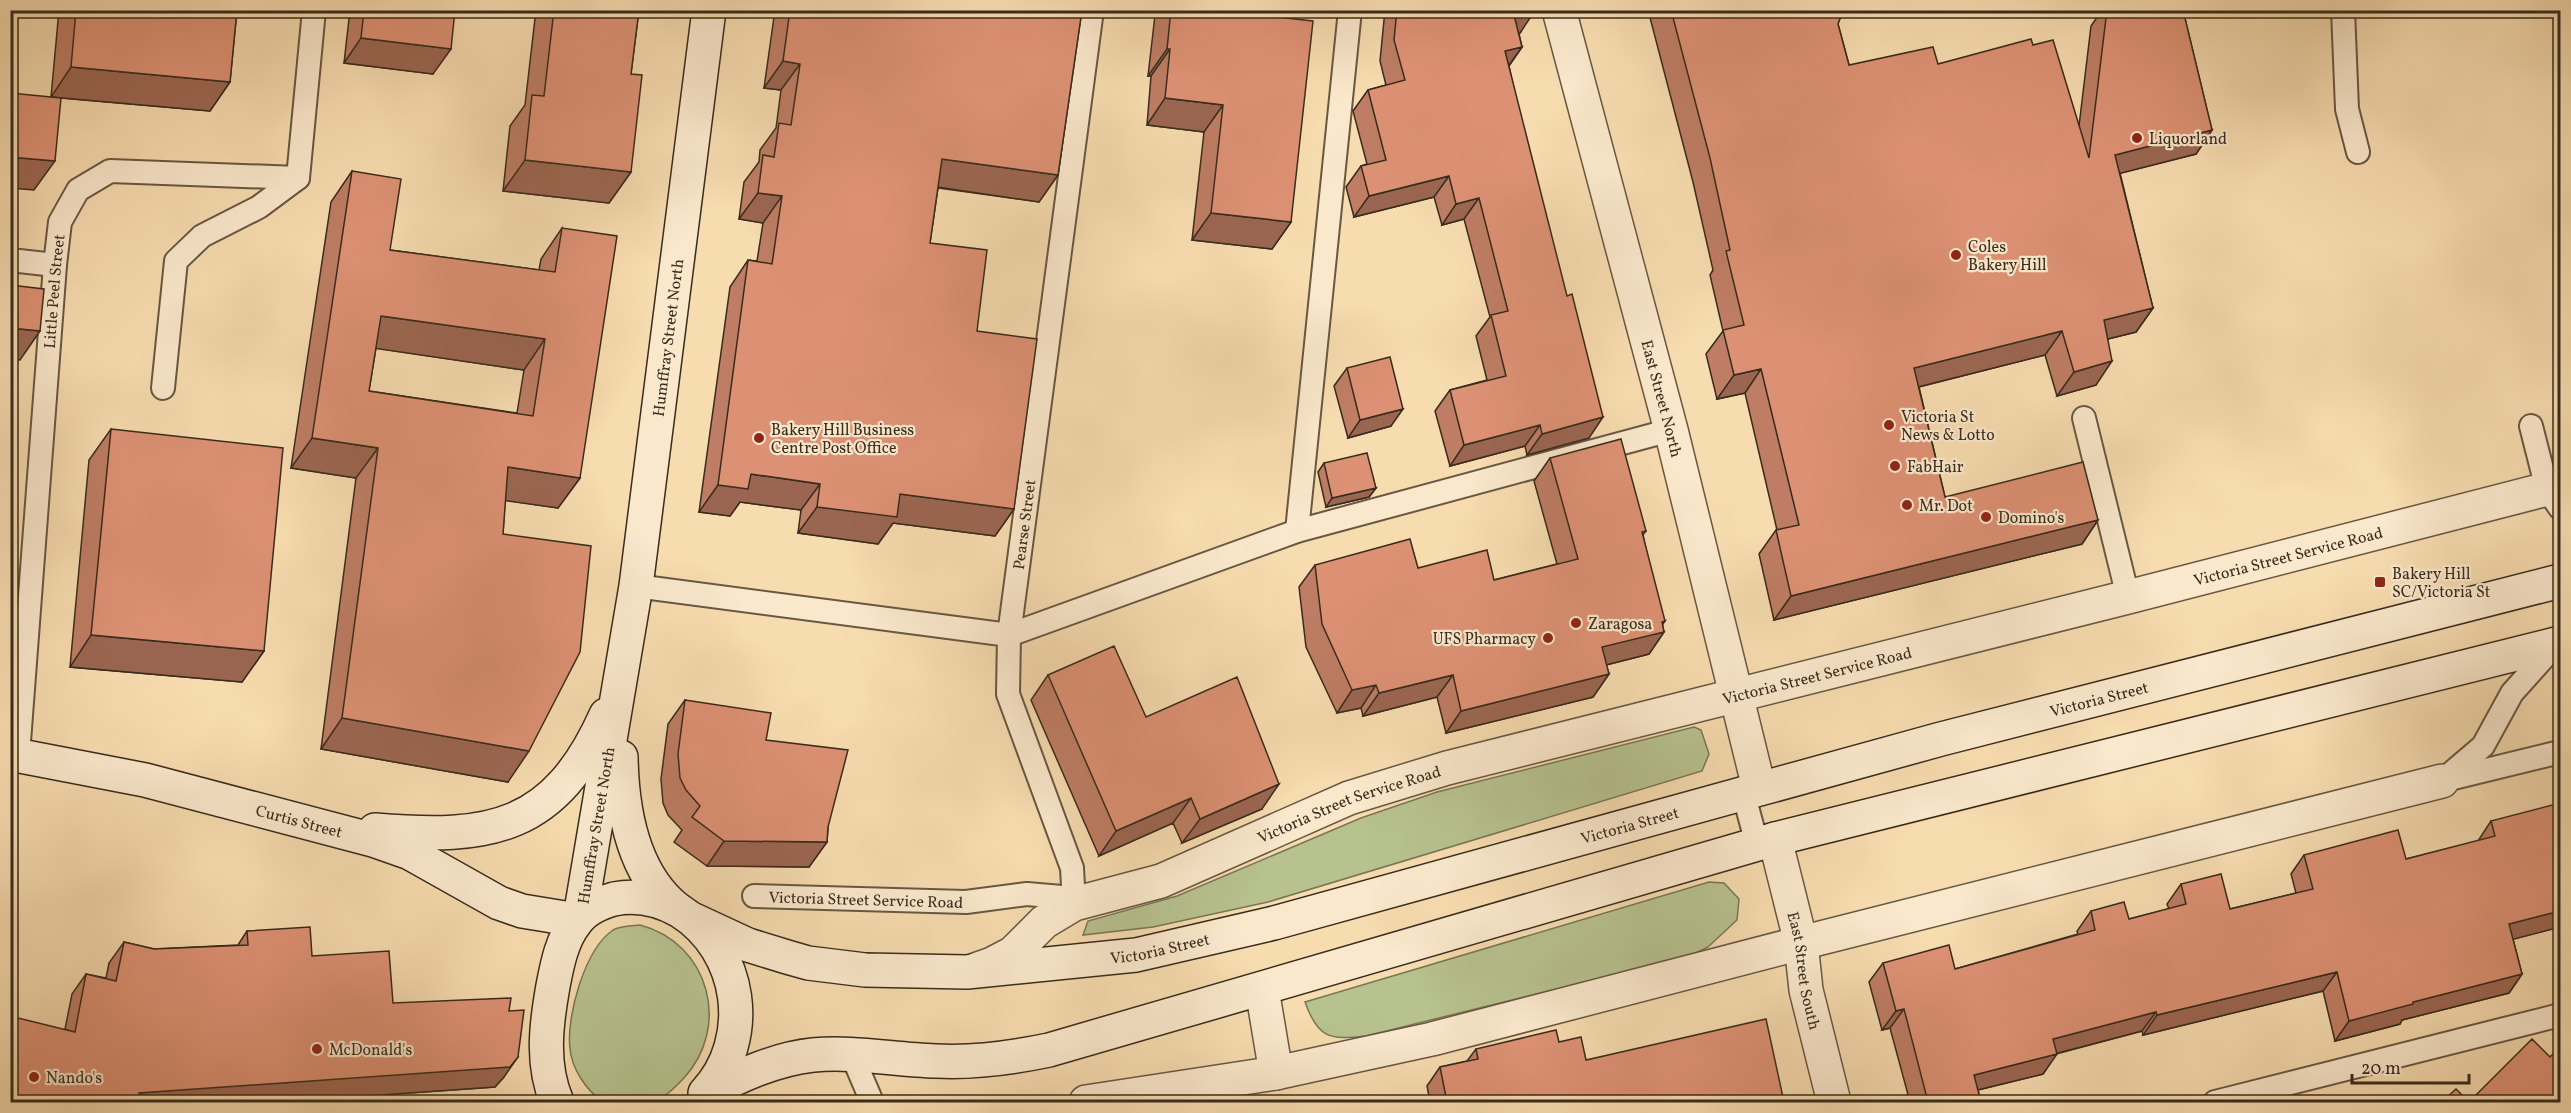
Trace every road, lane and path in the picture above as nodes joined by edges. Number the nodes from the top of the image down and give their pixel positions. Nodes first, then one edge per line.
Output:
1 (314, 10) edge
2 (709, 10) edge
3 (1092, 10) edge
4 (1350, 10) edge
5 (1559, 10) edge
6 (2343, 10) edge
7 (2358, 152) dead end
8 (298, 178) junction
9 (10, 260) edge
10 (55, 265) junction
11 (163, 388) dead end
12 (2085, 418) dead end
13 (2531, 426) dead end
14 (1671, 430) junction
15 (2556, 494) edge
16 (1297, 531) junction
17 (2560, 580) edge
18 (636, 586) junction
19 (2128, 597) junction
20 (1009, 635) junction
21 (2558, 643) edge
22 (624, 662) junction
23 (1736, 695) junction
24 (2560, 752) edge
25 (14, 754) edge
26 (2442, 781) junction
27 (1751, 790) junction
28 (328, 826) junction
29 (1766, 841) junction
30 (754, 896) dead end
31 (1078, 901) junction
32 (578, 918) junction
33 (690, 918) junction
34 (1801, 943) junction
35 (967, 972) junction
36 (1262, 989) junction
37 (2560, 1015) edge
38 (852, 1055) junction
39 (1276, 1073) junction
40 (700, 1098) edge
41 (557, 1102) edge
42 (872, 1102) edge
43 (1086, 1102) edge
44 (1834, 1102) edge
45 (2215, 1102) edge

1 - 8 lane
2 - 18 street, Humffray Street North
3 - 20 lane, Pearse Street
4 - 16 lane
5 - 14 street, East Street North
6 - 7 lane
8 - 10 lane, Little Peel Street
8 - 11 lane
9 - 10 lane
10 - 25 lane, Little Peel Street
12 - 19 lane
13 - 15 lane
14 - 16 lane
14 - 23 street, East Street North
15 - 19 street, Victoria Street Service Road
16 - 20 lane
17 - 27 street, Victoria Street
18 - 20 lane
18 - 22 street, Humffray Street North
19 - 23 street, Victoria Street Service Road
20 - 31 lane, Pearse Street
21 - 26 lane
21 - 29 street
22 - 28 street
22 - 32 street, Humffray Street North
22 - 33 street, Humffray Street North
23 - 27 street, East Street North
23 - 31 street, Victoria Street Service Road
24 - 26 lane
25 - 28 street, Curtis Street
26 - 34 street
27 - 29 lane
27 - 35 street, Victoria Street
28 - 32 street, Curtis Street
29 - 34 street, East Street South
29 - 36 street
30 - 31 lane, Victoria Street Service Road
31 - 35 street
32 - 33 street
32 - 41 street, Humffray Street North
33 - 35 street, Victoria Street
33 - 40 street
34 - 39 street
34 - 44 street, East Street South
36 - 38 street
36 - 39 street
37 - 45 lane
38 - 40 street
38 - 42 lane
39 - 43 street

